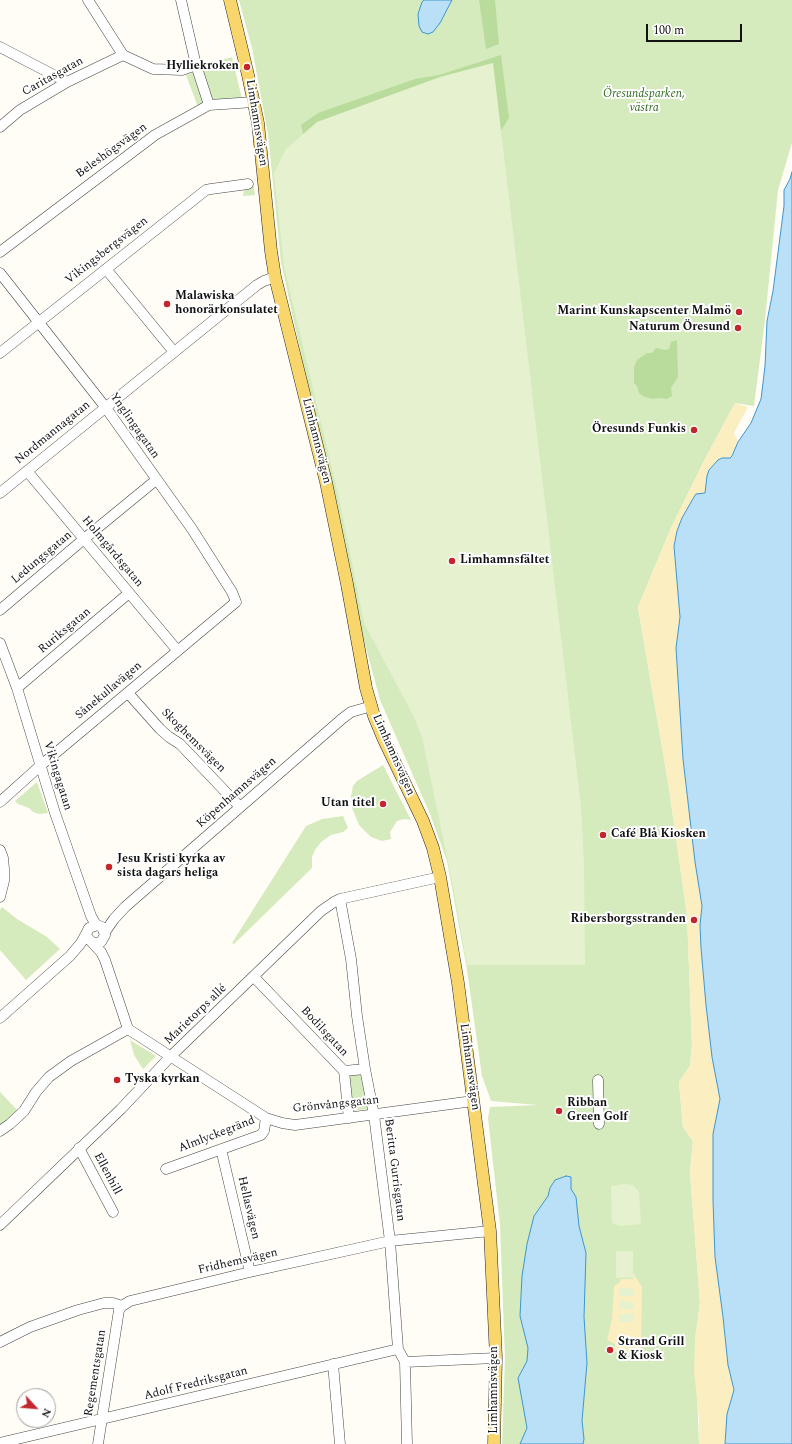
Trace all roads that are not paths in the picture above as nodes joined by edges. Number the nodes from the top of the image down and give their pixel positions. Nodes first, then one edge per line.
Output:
1 (88, 0) edge
2 (181, 0) edge
3 (230, 0) edge
4 (0, 47) edge
5 (123, 55) junction
6 (196, 65) junction
7 (68, 82) junction
8 (254, 102) junction
9 (209, 105) junction
10 (0, 127) edge
11 (241, 188) dead end
12 (0, 252) edge
13 (106, 269) junction
14 (0, 273) edge
15 (275, 277) junction
16 (39, 322) junction
17 (174, 352) junction
18 (0, 353) edge
19 (106, 408) junction
20 (27, 471) junction
21 (156, 480) junction
22 (0, 493) edge
23 (84, 539) junction
24 (129, 593) junction
25 (236, 602) joint
26 (0, 610) edge
27 (0, 643) edge
28 (177, 650) junction
29 (17, 688) junction
30 (128, 693) junction
31 (372, 706) junction
32 (40, 766) junction
33 (1, 800) edge
34 (240, 807) junction
35 (0, 850) edge
36 (440, 877) junction
37 (0, 897) edge
38 (340, 899) junction
39 (125, 908) junction
40 (92, 926) junction
41 (99, 940) junction
42 (70, 956) junction
43 (254, 977) junction
44 (0, 1018) edge
45 (128, 1029) junction
46 (171, 1056) junction
47 (365, 1068) junction
48 (344, 1072) junction
49 (598, 1080) dead end
50 (474, 1101) junction
51 (374, 1115) junction
52 (266, 1118) junction
53 (349, 1118) junction
54 (599, 1124) dead end
55 (0, 1130) edge
56 (79, 1148) junction
57 (221, 1149) junction
58 (166, 1169) dead end
59 (113, 1212) dead end
60 (0, 1225) edge
61 (490, 1231) junction
62 (390, 1241) junction
63 (250, 1272) junction
64 (122, 1306) junction
65 (0, 1342) edge
66 (398, 1349) junction
67 (496, 1358) junction
68 (405, 1362) junction
69 (333, 1364) junction
70 (102, 1420) junction
71 (0, 1443) edge
72 (98, 1444) edge
73 (340, 1444) edge
74 (407, 1444) edge
75 (494, 1444) edge

1 - 5 street
2 - 6 street
3 - 8 main road, Limhamnsvägen
4 - 7 street
5 - 6 street
5 - 7 street, Caritasgatan
6 - 9 street
7 - 10 street, Caritasgatan
8 - 9 street, Beleshögsvägen
8 - 15 main road, Limhamnsvägen
9 - 12 street, Beleshögsvägen
11 - 13 street, Vikingsbergsvägen
13 - 16 street, Vikingsbergsvägen
13 - 17 street
14 - 16 street, Ynglingagatan
15 - 17 street, Nordmannagatan
15 - 31 main road, Limhamnsvägen
16 - 18 street, Vikingsbergsvägen
16 - 19 street, Ynglingagatan
17 - 19 street, Nordmannagatan
19 - 20 street, Nordmannagatan
19 - 21 street, Ynglingagatan
20 - 22 street, Nordmannagatan
20 - 23 street, Holmgårdsgatan
21 - 23 street, Ledungsgatan
21 - 25 street, Ynglingagatan
23 - 24 street, Holmgårdsgatan
23 - 26 street, Ledungsgatan
24 - 28 street, Holmgårdsgatan
24 - 29 street, Ruriksgatan
25 - 28 street, Sånekullavägen
27 - 29 street, Vikingagatan
28 - 30 street, Sånekullavägen
29 - 32 street, Vikingagatan
30 - 32 street, Sånekullavägen
30 - 34 street, Skoghemsvägen
31 - 34 street, Köpenhamnsvägen
31 - 36 main road, Limhamnsvägen
32 - 33 street, Sånekullavägen
32 - 40 street, Vikingagatan
34 - 39 street, Köpenhamnsvägen
35 - 37 street
36 - 38 street, Marietorps allé
36 - 50 main road, Limhamnsvägen
38 - 43 street, Marietorps allé
38 - 47 street, Beritta Gurrisgatan
39 - 40 street, Köpenhamnsvägen
39 - 41 street, Köpenhamnsvägen
40 - 41 street
40 - 41 street, Vikingagatan
40 - 42 street, Köpenhamnsvägen
41 - 42 street, Köpenhamnsvägen
41 - 45 street
42 - 44 street, Köpenhamnsvägen
43 - 46 street, Marietorps allé
43 - 48 street, Bodilsgatan
45 - 46 street
45 - 55 street
46 - 52 street, Grönvångsgatan
46 - 56 street, Marietorps allé
47 - 48 street
47 - 51 street, Beritta Gurrisgatan
48 - 53 street, Bodilsgatan
49 - 54 street
50 - 51 street, Grönvångsgatan
50 - 61 main road, Limhamnsvägen
51 - 53 street, Grönvångsgatan
51 - 62 street, Beritta Gurrisgatan
52 - 53 street, Grönvångsgatan
52 - 57 street, Almlyckegränd
56 - 59 street, Ellenhill
56 - 60 street, Marietorps allé
57 - 58 street, Almlyckegränd
57 - 63 street, Hellasvägen
61 - 62 street, Fridhemsvägen
61 - 67 main road, Limhamnsvägen
62 - 63 street, Fridhemsvägen
62 - 66 street, Beritta Gurrisgatan
63 - 64 street, Fridhemsvägen
64 - 65 street, Fridhemsvägen
64 - 70 street, Regementsgatan
66 - 68 street, Beritta Gurrisgatan
66 - 69 street, Adolf Fredriksgatan
67 - 68 street
67 - 75 main road, Limhamnsvägen
68 - 74 street, Beritta Gurrisgatan
69 - 70 street, Adolf Fredriksgatan
69 - 73 street
70 - 71 street, Adolf Fredriksgatan
70 - 72 street, Regementsgatan

